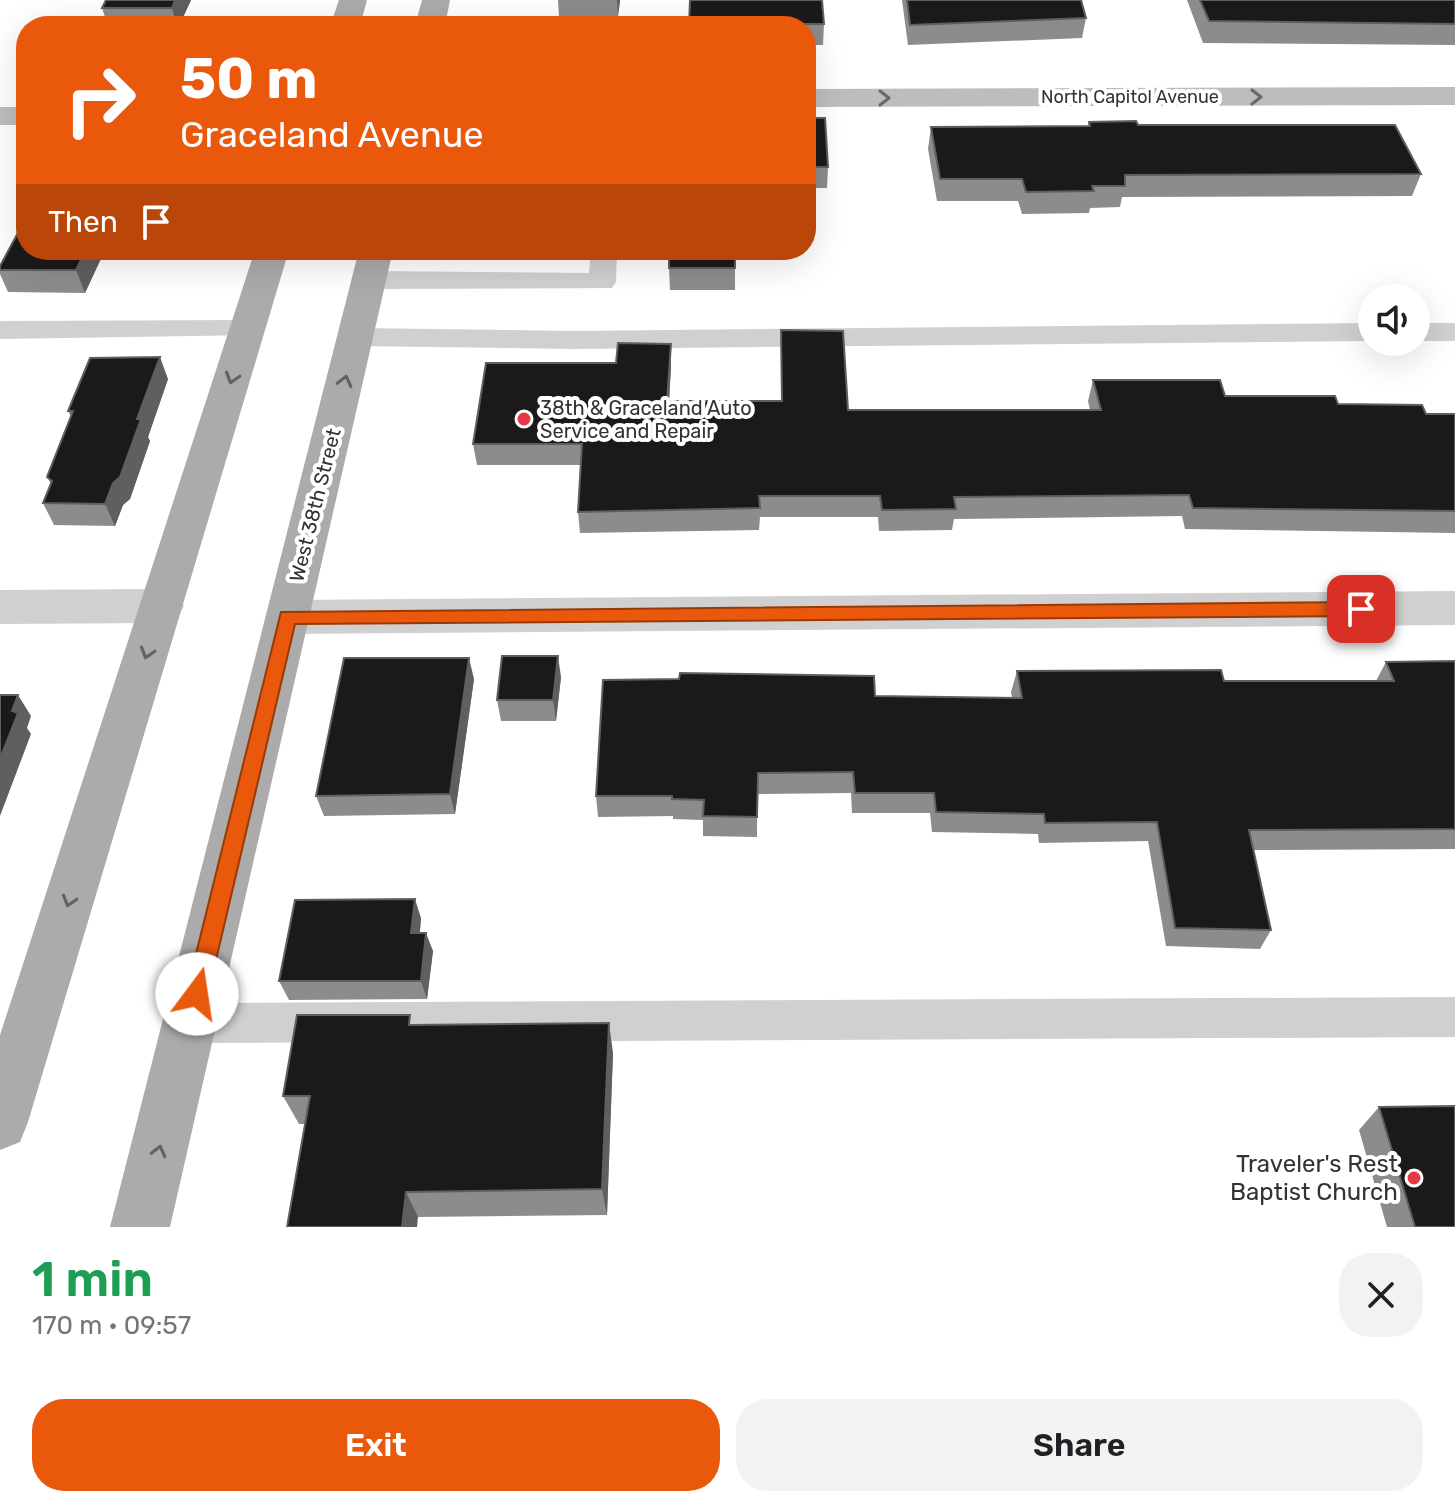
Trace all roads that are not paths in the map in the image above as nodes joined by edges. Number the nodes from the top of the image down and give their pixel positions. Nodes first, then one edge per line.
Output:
1 (1455, 96) edge
2 (816, 98) edge
3 (269, 260) edge
4 (442, 260) edge
5 (603, 260) edge
6 (372, 265) edge
7 (438, 280) junction
8 (247, 329) junction
9 (0, 330) edge
10 (1358, 332) edge
11 (1430, 332) edge
12 (1455, 332) edge
13 (355, 337) junction
14 (162, 606) junction
15 (0, 607) edge
16 (1455, 608) edge
17 (288, 617) junction
18 (16, 1016) edge
19 (1455, 1017) edge
20 (190, 1023) junction
21 (0, 1122) edge
22 (140, 1227) edge

2 -> 1 main road, North Capitol Avenue
3 - 8 main road
4 - 7 lane
5 - 7 lane
6 - 7 lane
6 - 13 main road, West 38th Street
8 - 9 lane
8 -> 14 main road
10 - 13 lane
11 - 12 lane
17 -> 13 main road, West 38th Street
14 - 15 street
14 -> 18 main road
16 - 17 street
17 - 20 main road, West 38th Street
18 - 21 main road
19 - 20 lane
22 -> 20 main road, West 38th Street

